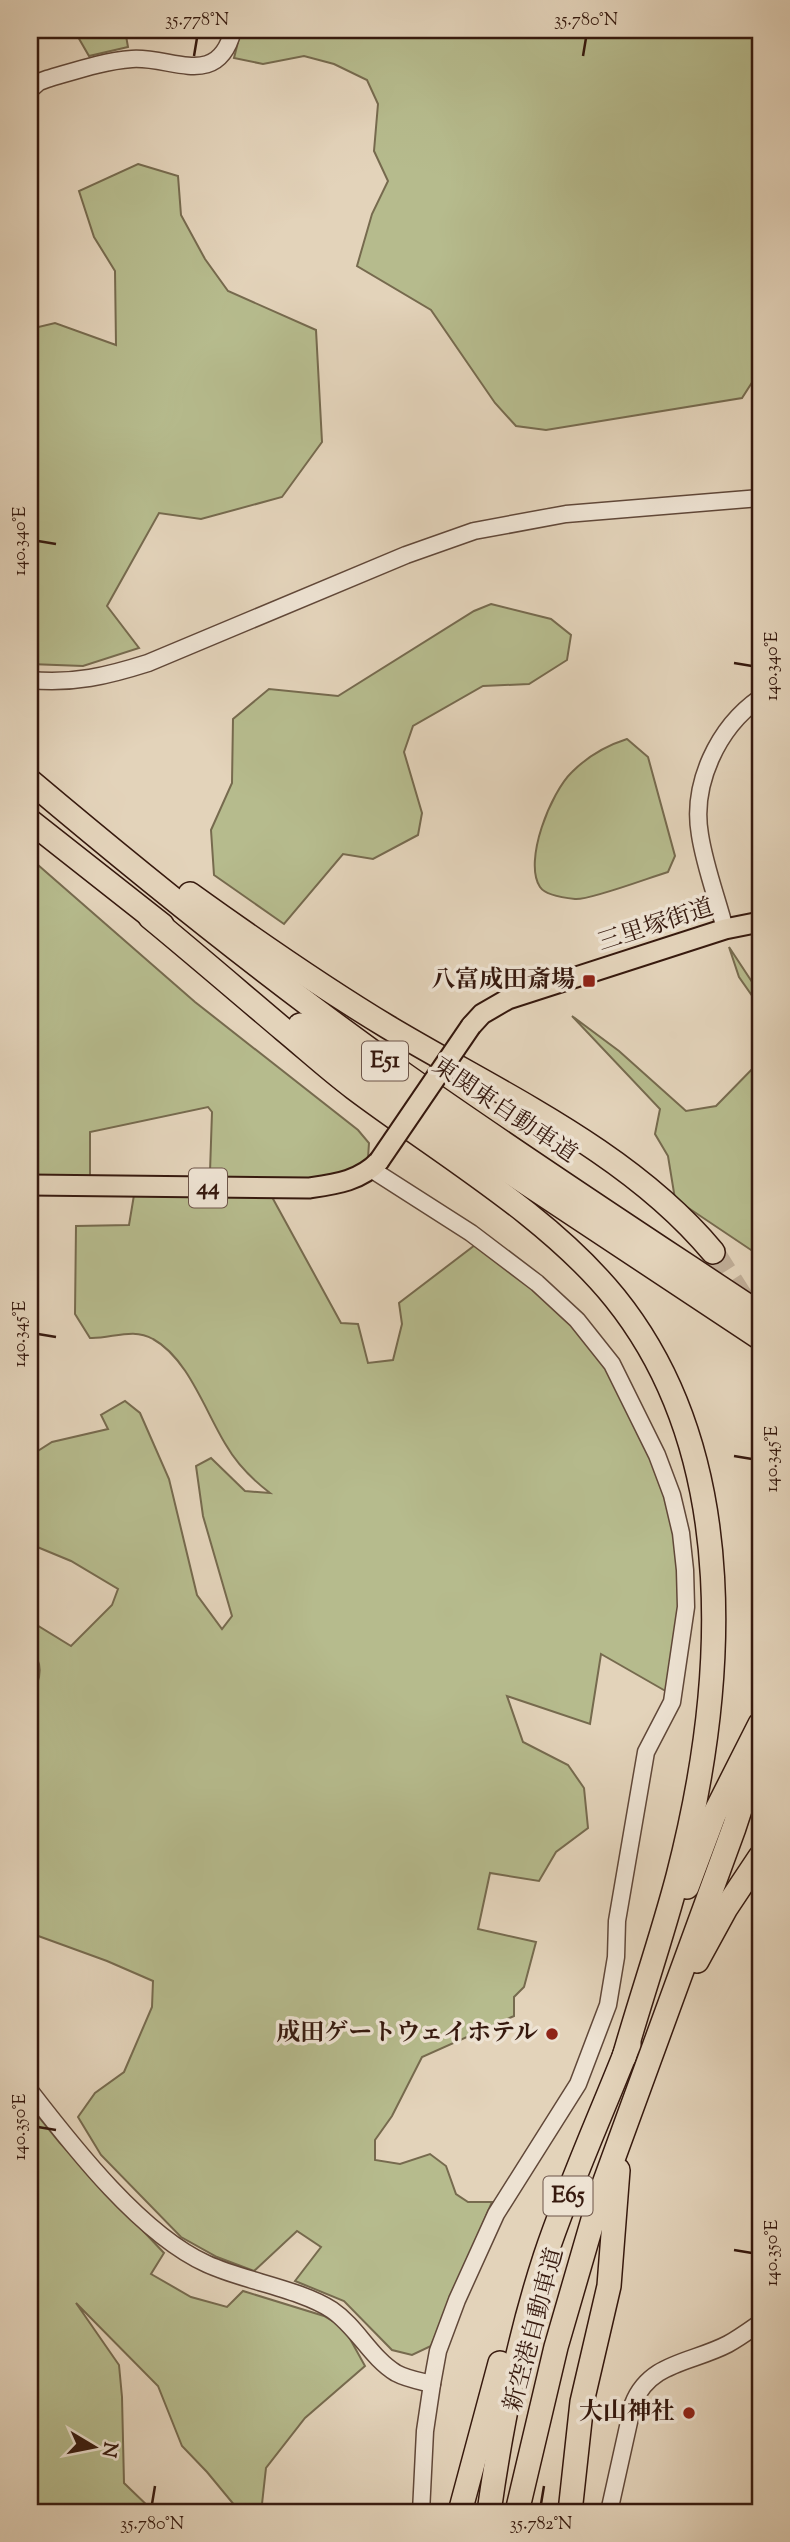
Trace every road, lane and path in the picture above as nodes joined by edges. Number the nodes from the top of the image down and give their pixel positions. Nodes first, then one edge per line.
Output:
1 (233, 30) edge
2 (30, 90) edge
3 (760, 498) edge
4 (30, 680) edge
5 (760, 698) edge
6 (30, 778) edge
7 (30, 821) edge
8 (150, 917) junction
9 (760, 922) edge
10 (726, 929) junction
11 (375, 1165) junction
12 (30, 1185) edge
13 (713, 1252) tunnel mouth
14 (760, 1314) edge
15 (760, 1338) edge
16 (760, 1724) edge
17 (760, 1749) edge
18 (760, 1857) edge
19 (655, 2045) junction
20 (624, 2057) junction
21 (30, 2091) edge
22 (631, 2109) junction
23 (594, 2132) junction
24 (760, 2323) edge
25 (760, 2331) edge
26 (739, 2337) junction
27 (432, 2384) junction
28 (570, 2511) edge
29 (421, 2512) edge
30 (460, 2512) edge
31 (489, 2512) edge
32 (517, 2512) edge
33 (609, 2512) edge

1 - 2 street
3 - 4 street
5 - 10 street
6 - 13 highway
6 - 14 highway, 東関東自動車道 / E51
7 - 8 highway, 東関東自動車道 / E51
8 - 15 highway, 東関東自動車道 / E51
8 - 20 highway
9 - 10 main road, 三里塚街道
10 - 11 main road, 三里塚街道, bridge
11 - 12 main road, 44
11 - 27 street
16 - 20 highway
17 - 19 highway
18 - 19 highway
19 - 22 highway, 新空港自動車道 / E65
20 - 23 highway, 新空港自動車道 / E65
21 - 27 street
22 - 28 highway
22 - 32 highway, 新空港自動車道 / E65
23 - 30 highway
23 - 31 highway, 新空港自動車道 / E65
24 - 26 street
25 - 26 street
26 - 33 street
27 - 29 street

